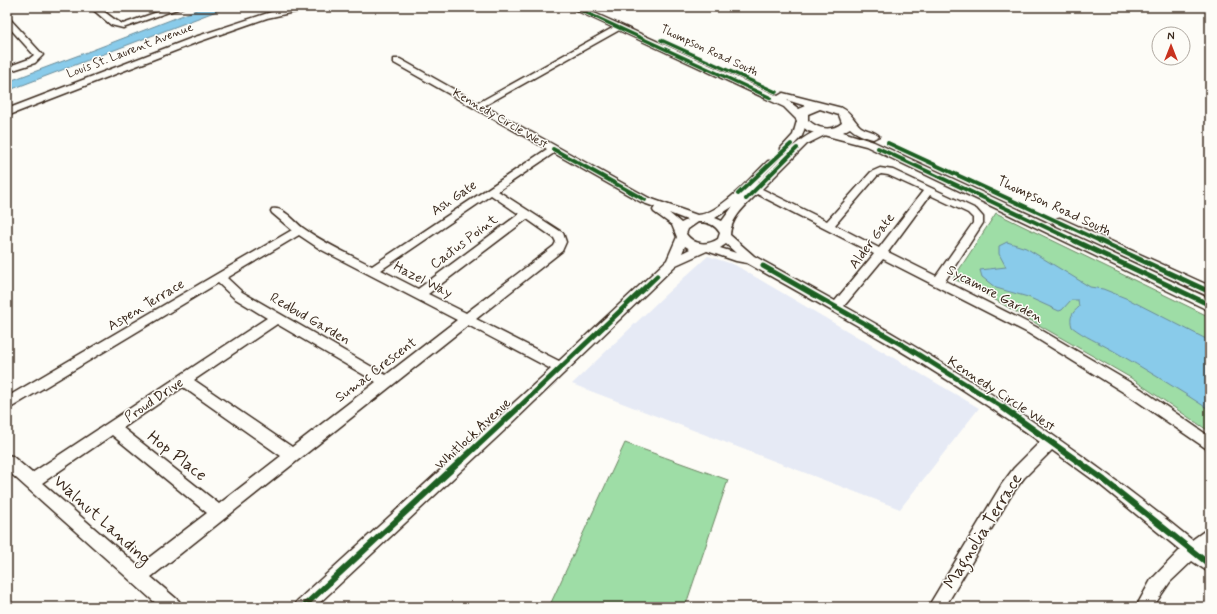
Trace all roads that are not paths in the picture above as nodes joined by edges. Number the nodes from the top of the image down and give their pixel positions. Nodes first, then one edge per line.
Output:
1 (94, 7) edge
2 (179, 7) edge
3 (268, 7) edge
4 (274, 7) edge
5 (305, 7) edge
6 (574, 7) edge
7 (590, 7) edge
8 (287, 11) junction
9 (7, 21) edge
10 (618, 28) junction
11 (397, 61) dead end
12 (7, 70) edge
13 (478, 106) junction
14 (820, 106) junction
15 (7, 107) edge
16 (7, 113) edge
17 (802, 119) junction
18 (849, 120) junction
19 (826, 132) junction
20 (553, 149) junction
21 (752, 187) junction
22 (490, 190) junction
23 (929, 190) junction
24 (645, 200) junction
25 (276, 211) dead end
26 (527, 214) junction
27 (700, 219) junction
28 (829, 226) junction
29 (299, 230) junction
30 (725, 233) junction
31 (682, 234) junction
32 (705, 248) junction
33 (881, 252) junction
34 (750, 259) junction
35 (672, 262) junction
36 (372, 271) junction
37 (220, 278) junction
38 (939, 282) junction
39 (1210, 292) edge
40 (418, 295) junction
41 (1210, 305) edge
42 (836, 307) junction
43 (278, 317) junction
44 (468, 320) junction
45 (561, 368) junction
46 (183, 380) junction
47 (387, 382) junction
48 (7, 404) edge
49 (113, 428) junction
50 (1051, 441) junction
51 (1210, 445) edge
52 (292, 455) junction
53 (7, 461) edge
54 (31, 482) junction
55 (218, 512) junction
56 (1210, 534) edge
57 (1193, 550) junction
58 (1210, 565) edge
59 (137, 577) junction
60 (173, 607) edge
61 (303, 607) edge
62 (936, 607) edge
63 (1144, 607) edge

1 - 2 street
3 - 15 main road, Louis St. Laurent Avenue
4 - 8 main road
5 - 8 main road, Louis St. Laurent Avenue
6 - 10 main road, Thompson Road South
7 - 14 main road, Thompson Road South
8 - 16 main road, Louis St. Laurent Avenue
9 - 12 street
10 - 13 street
10 - 17 main road, Thompson Road South
11 - 13 street, Kennedy Circle West
13 - 20 street, Kennedy Circle West
14 - 17 main road
14 - 18 main road, Thompson Road South
17 - 19 main road, Thompson Road South
17 - 21 street
18 - 19 main road
18 - 39 main road, Thompson Road South
19 - 21 street
19 - 41 main road, Thompson Road South
20 - 22 street, Ash Gate
20 - 24 street, Kennedy Circle West
21 - 27 street
21 - 28 street, Sycamore Garden
21 - 30 street
22 - 26 street, Sumac Crescent
22 - 36 street, Ash Gate
23 - 28 street
23 - 33 street, Alder Gate
23 - 38 street
24 - 27 street, Kennedy Circle West
24 - 31 street, Kennedy Circle West
25 - 29 street, Hazel Way
26 - 40 street, Cactus Point
26 - 44 street, Sumac Crescent
27 - 30 street
27 - 31 street
28 - 33 street, Sycamore Garden
29 - 36 street, Hazel Way
29 - 37 street, Aspen Terrace
30 - 32 street
30 - 34 street, Kennedy Circle West
31 - 32 street
31 - 35 street, Whitlock Avenue
32 - 34 street, Kennedy Circle West
32 - 35 street, Whitlock Avenue
33 - 38 street, Sycamore Garden
33 - 42 street, Alder Gate
34 - 42 street, Kennedy Circle West
35 - 45 street, Whitlock Avenue
36 - 40 street, Hazel Way
37 - 43 street, Redbud Garden
37 - 48 street, Aspen Terrace
38 - 51 street, Sycamore Garden
40 - 44 street, Hazel Way
42 - 50 street, Kennedy Circle West
43 - 46 street, Proud Drive
43 - 47 street, Redbud Garden
44 - 45 street, Hazel Way
44 - 47 street, Sumac Crescent
45 - 61 street, Whitlock Avenue
46 - 49 street, Proud Drive
46 - 52 street
47 - 52 street, Sumac Crescent
49 - 54 street, Proud Drive
49 - 55 street, Hop Place
50 - 57 street, Kennedy Circle West
50 - 62 street, Magnolia Terrace
52 - 55 street, Sumac Crescent
53 - 54 street, Walnut Landing
54 - 59 street, Walnut Landing
55 - 59 street, Sumac Crescent
56 - 57 street
57 - 58 street, Kennedy Circle West
57 - 63 street
59 - 60 street, Walnut Landing

